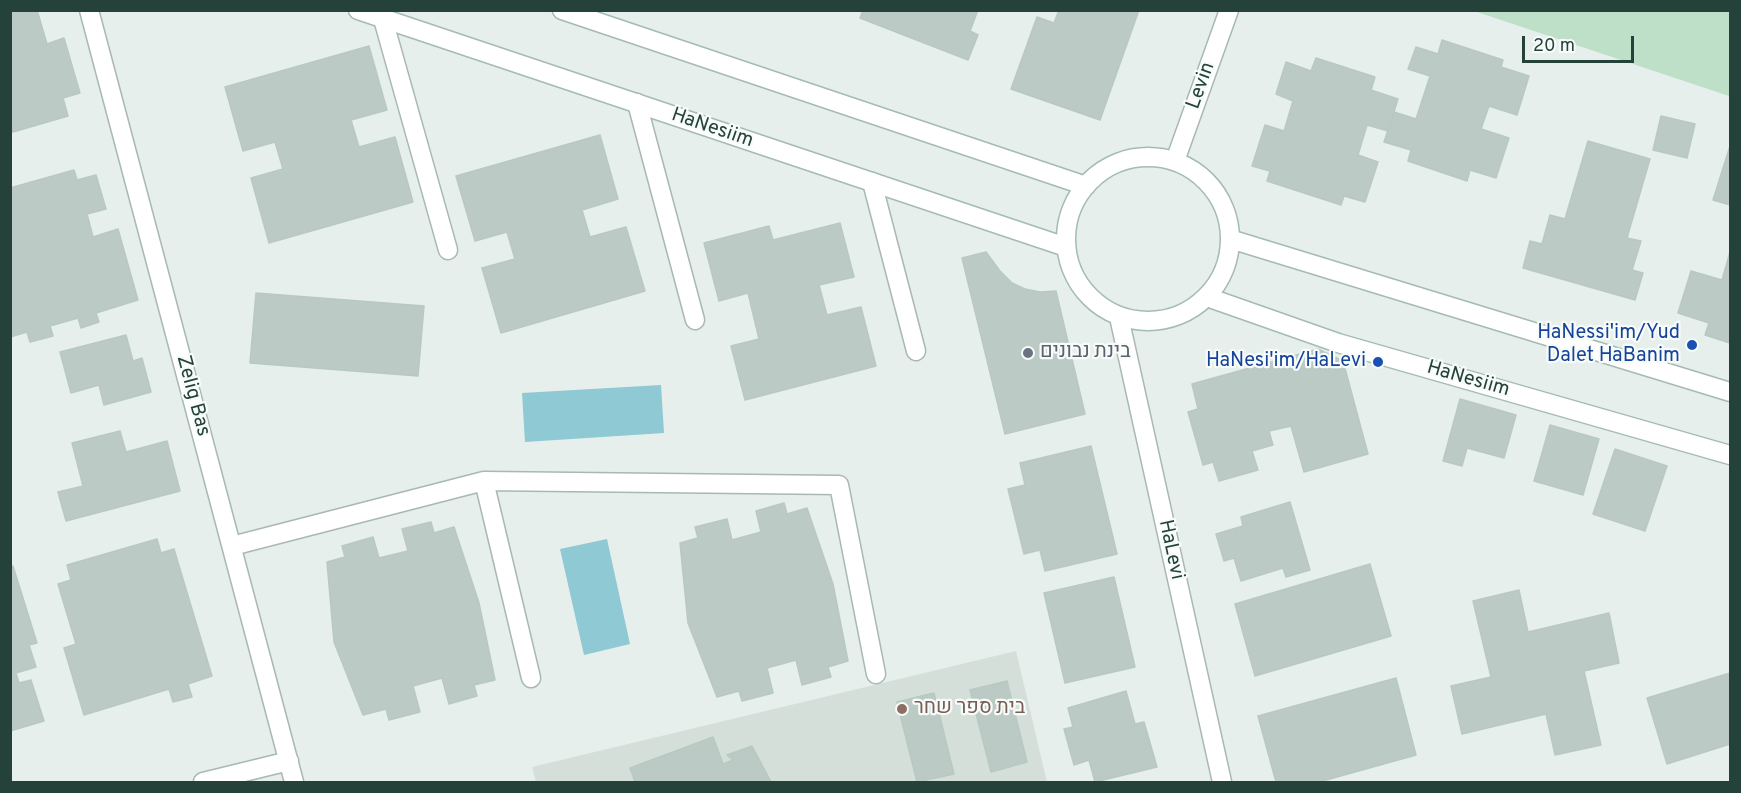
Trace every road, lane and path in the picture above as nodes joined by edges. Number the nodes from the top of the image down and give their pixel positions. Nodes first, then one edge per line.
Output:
1 (89, 10) edge
2 (358, 10) edge
3 (562, 10) edge
4 (1229, 10) edge
5 (383, 19) junction
6 (637, 104) junction
7 (1174, 161) junction
8 (872, 182) junction
9 (1086, 186) junction
10 (1230, 239) junction
11 (1066, 247) junction
12 (448, 250) dead end
13 (1207, 297) junction
14 (1119, 317) junction
15 (695, 320) dead end
16 (916, 351) dead end
17 (1731, 392) edge
18 (1731, 455) edge
19 (484, 481) junction
20 (232, 546) junction
21 (876, 674) dead end
22 (531, 678) dead end
23 (289, 761) junction
24 (203, 783) edge
25 (294, 783) edge
26 (1222, 783) edge

1 - 20 main road, Zelig Bas
2 - 5 main road, HaNesiim
3 - 9 main road
4 - 7 main road, Levin
5 - 6 main road, HaNesiim
5 - 12 main road
6 - 8 main road, HaNesiim
6 - 15 main road
7 - 9 main road
7 - 10 main road
8 - 11 main road, HaNesiim
8 - 16 main road
9 - 11 main road
10 - 13 main road
10 - 17 main road
11 - 14 main road
13 - 14 main road
13 - 18 main road, HaNesiim
14 - 26 main road, HaLevi
19 - 20 main road
19 - 21 main road
19 - 22 main road
20 - 23 main road, Zelig Bas
23 - 24 main road
23 - 25 main road, Zelig Bas

